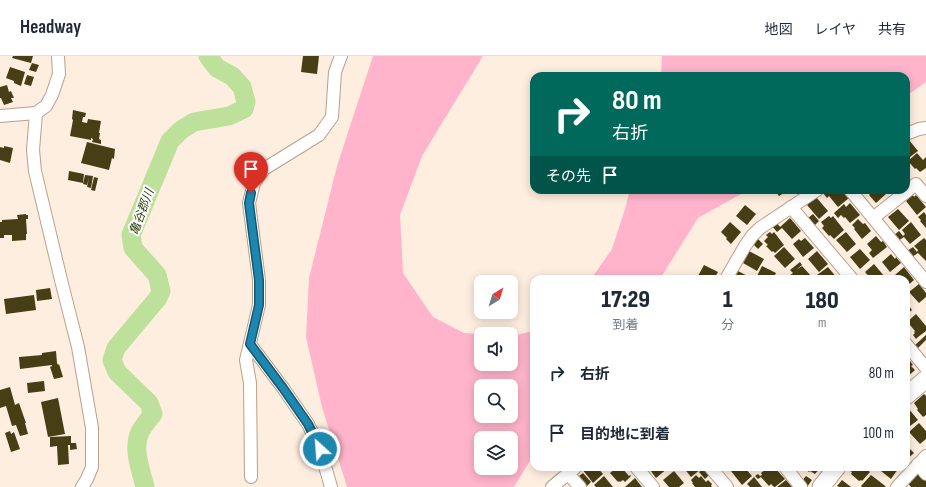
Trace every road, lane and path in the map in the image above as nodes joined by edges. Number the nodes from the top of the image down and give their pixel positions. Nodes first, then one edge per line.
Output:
1 (58, 56) edge
2 (341, 56) edge
3 (36, 113) junction
4 (0, 116) edge
5 (926, 128) edge
6 (910, 132) edge
7 (910, 189) edge
8 (811, 194) edge
9 (853, 194) edge
10 (904, 194) edge
11 (926, 196) edge
12 (791, 207) junction
13 (874, 218) junction
14 (728, 275) edge
15 (849, 275) edge
16 (926, 282) edge
17 (250, 344) junction
18 (910, 351) edge
19 (926, 377) edge
20 (910, 392) edge
21 (922, 460) edge
22 (571, 471) edge
23 (572, 471) edge
24 (639, 471) edge
25 (713, 471) edge
26 (788, 471) edge
27 (834, 471) edge
28 (926, 474) edge
29 (251, 477) dead end
30 (82, 487) edge
31 (331, 487) edge
32 (552, 487) edge
33 (580, 487) edge
34 (653, 487) edge
35 (727, 487) edge
36 (801, 487) edge
37 (821, 487) edge
38 (897, 487) edge

1 - 3 street
2 - 17 street
3 - 4 street
3 - 30 street
5 - 6 street
7 - 11 street
8 - 12 street
9 - 13 street
10 - 13 street
12 - 14 street
12 - 15 street
13 - 16 street
17 - 29 street
17 - 31 street
18 - 19 street
19 - 20 street
21 - 28 street
21 - 38 street
22 - 32 street
23 - 33 street
24 - 34 street
25 - 35 street
26 - 36 street
27 - 37 street

